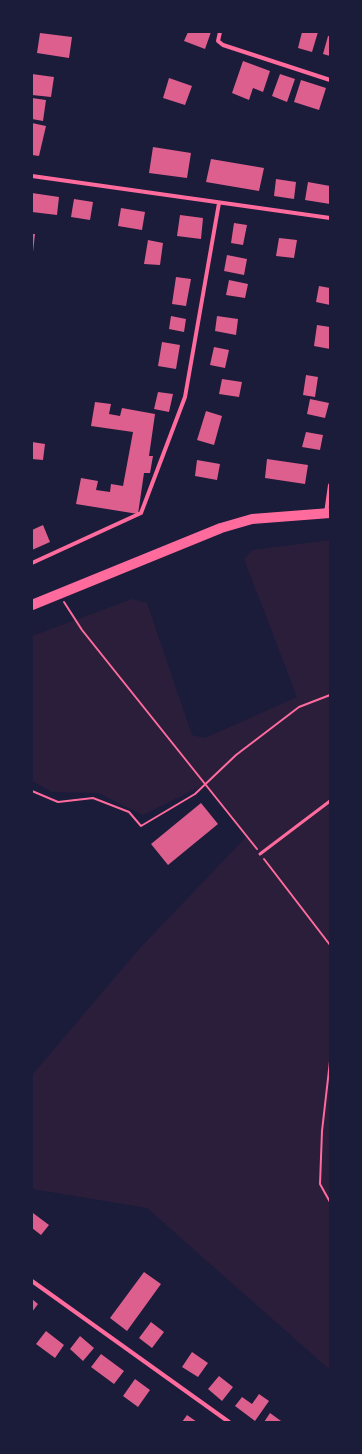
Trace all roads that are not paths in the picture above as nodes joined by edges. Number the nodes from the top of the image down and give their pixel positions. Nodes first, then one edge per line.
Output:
1 (220, 32) edge
2 (330, 80) edge
3 (32, 176) edge
4 (219, 203) junction
5 (330, 218) edge
6 (330, 485) edge
7 (328, 513) edge
8 (32, 563) edge
9 (32, 605) edge
10 (330, 801) edge
11 (260, 854) road end
12 (32, 1281) edge
13 (228, 1422) edge

1 - 2 street
3 - 4 street
4 - 5 street
4 - 8 street
6 - 7 street
7 - 9 main road
10 - 11 lane
12 - 13 street

